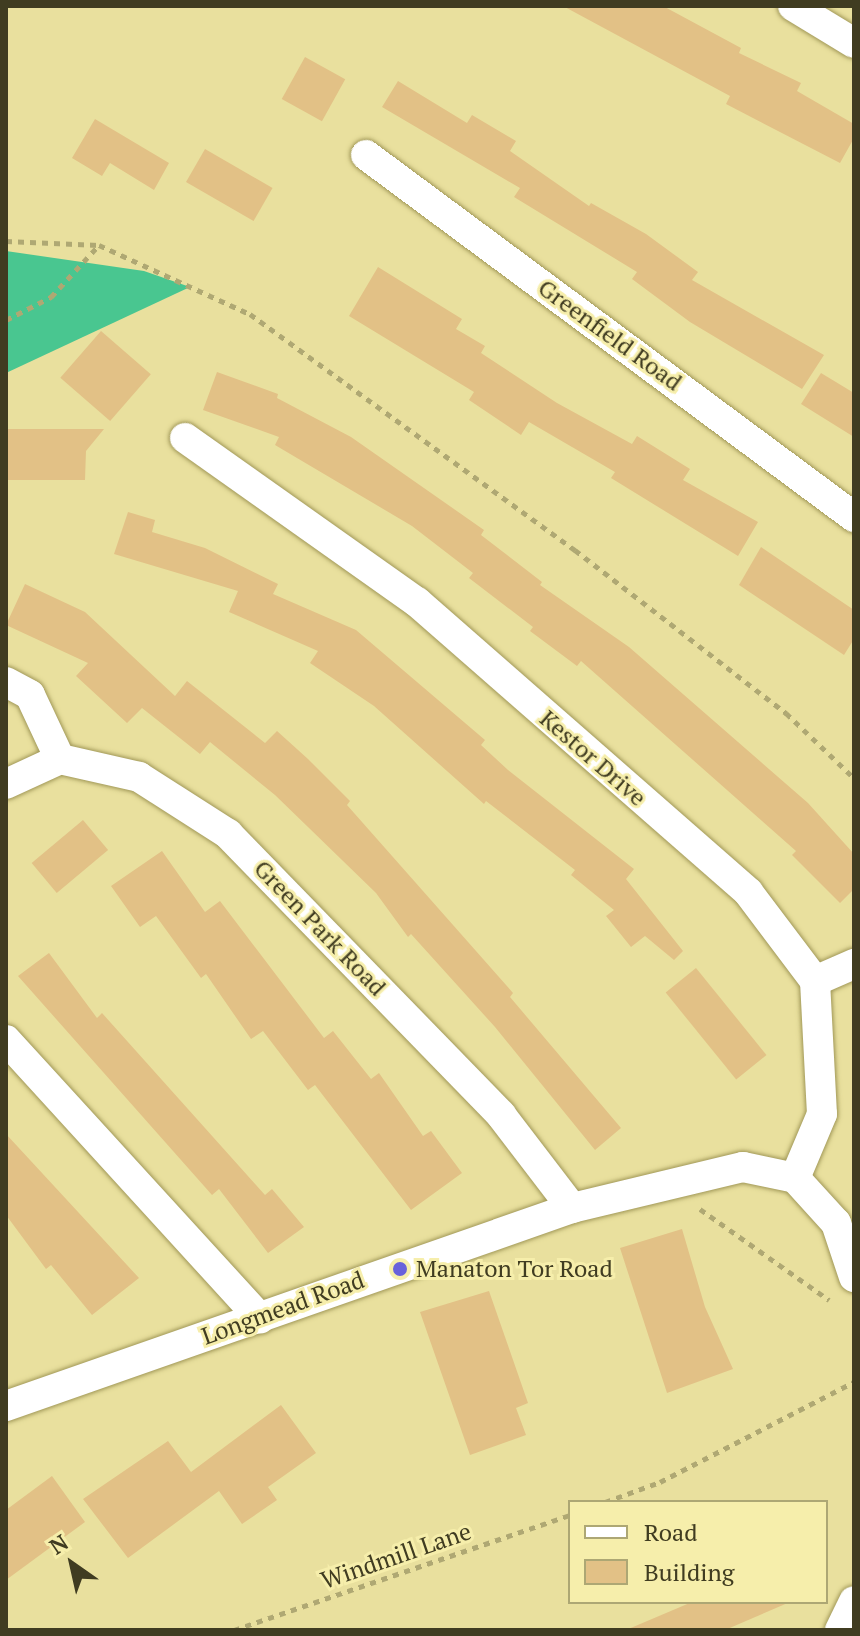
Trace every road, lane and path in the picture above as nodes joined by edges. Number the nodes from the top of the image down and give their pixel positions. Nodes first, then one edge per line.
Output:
1 (793, 6) edge
2 (854, 43) edge
3 (366, 155) dead end
4 (6, 241) edge
5 (99, 245) junction
6 (6, 320) edge
7 (185, 438) dead end
8 (854, 517) edge
9 (6, 682) edge
10 (60, 759) junction
11 (854, 778) edge
12 (6, 784) edge
13 (854, 964) edge
14 (815, 981) junction
15 (6, 1040) edge
16 (795, 1178) junction
17 (684, 1179) junction
18 (572, 1208) junction
19 (854, 1277) edge
20 (838, 1307) dead end
21 (260, 1318) junction
22 (854, 1382) edge
23 (6, 1406) edge
24 (610, 1500) edge
25 (568, 1516) edge
26 (854, 1601) edge
27 (234, 1630) edge
28 (840, 1630) edge

1 - 2 street
3 - 8 street, Greenfield Road
4 - 5 path
5 - 6 path
5 - 11 path
7 - 14 street, Kestor Drive
9 - 10 street
10 - 12 street
10 - 18 street, Green Park Road
13 - 14 street
14 - 16 street
15 - 21 street
16 - 17 street, Longmead Road
16 - 19 street
17 - 18 street, Longmead Road
17 - 20 path
18 - 21 street, Longmead Road
21 - 23 street, Longmead Road
22 - 24 path
25 - 27 path, Windmill Lane
26 - 28 street

